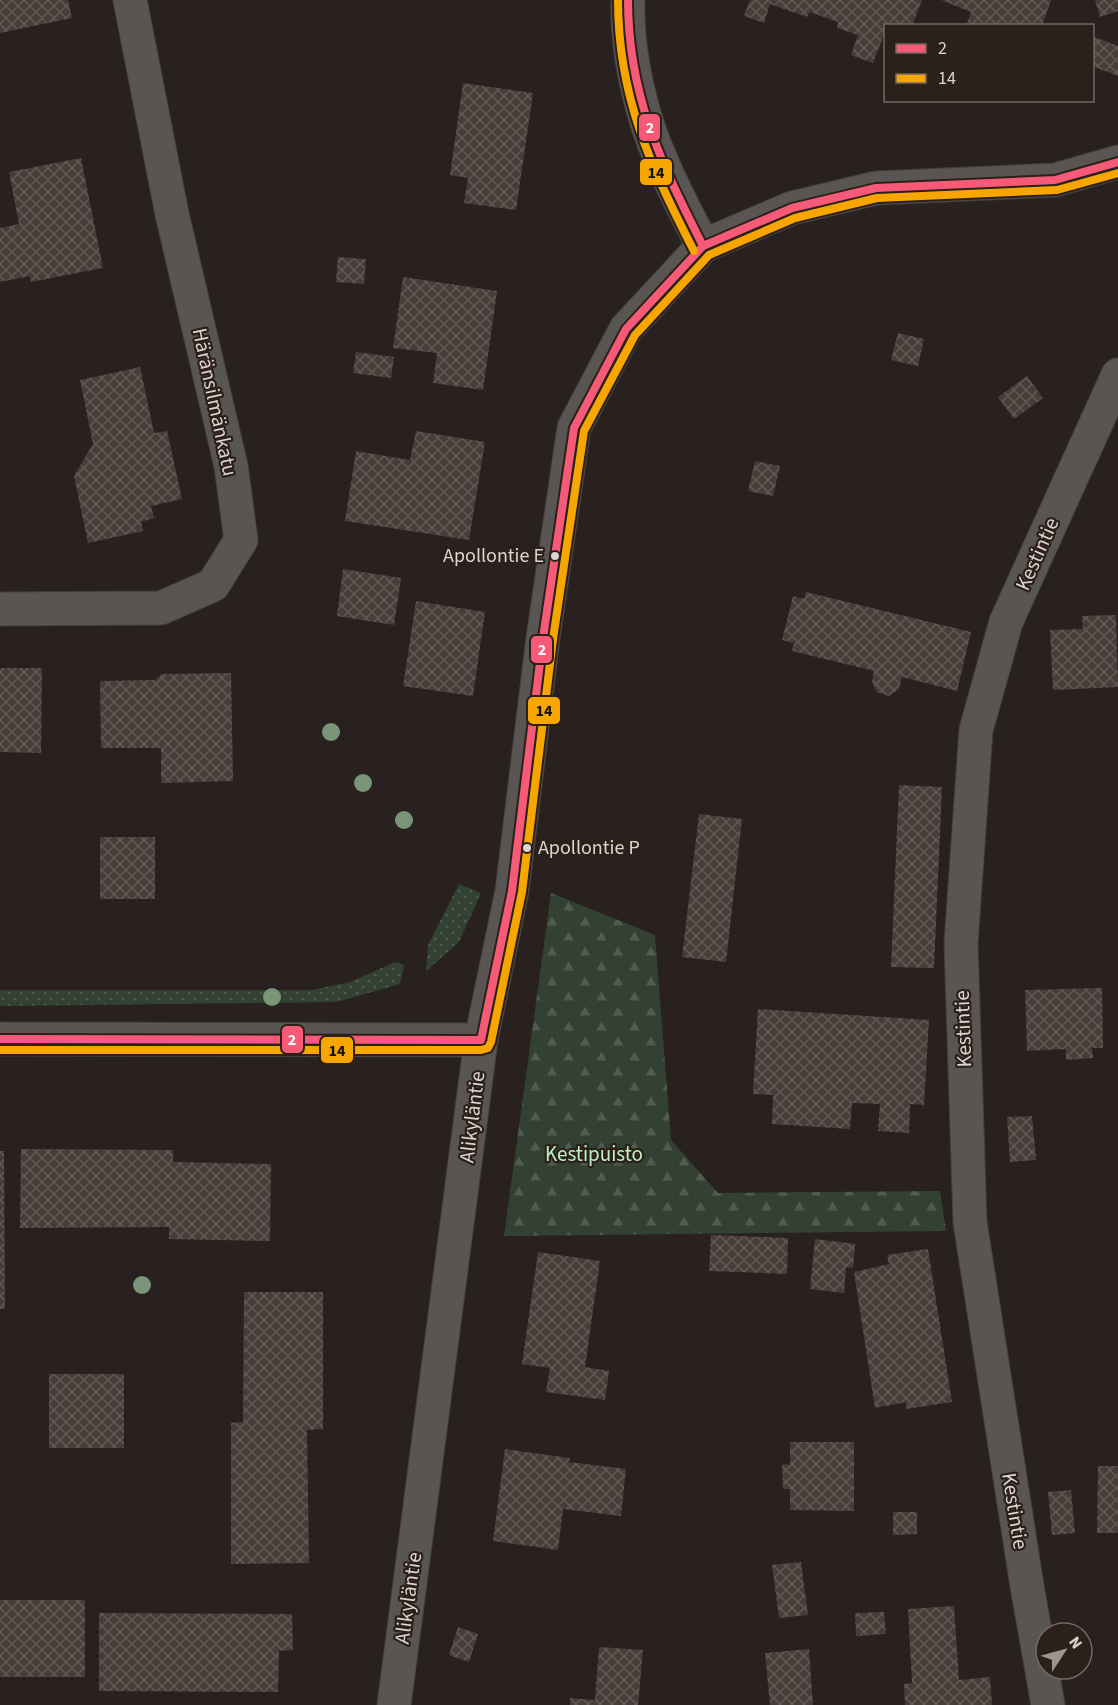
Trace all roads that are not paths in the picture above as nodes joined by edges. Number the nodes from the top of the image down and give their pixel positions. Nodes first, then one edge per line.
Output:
1 (130, 0) edge
2 (628, 0) edge
3 (1118, 163) edge
4 (703, 246) junction
5 (1118, 375) edge
6 (0, 609) edge
7 (0, 1038) edge
8 (482, 1040) junction
9 (394, 1705) edge
10 (1048, 1705) edge

1 - 6 street, Häränsilmänkatu
2 - 4 street
3 - 4 street, Alikyläntie
4 - 8 street, Alikyläntie
5 - 10 street, Kestintie
7 - 8 street
8 - 9 street, Alikyläntie

